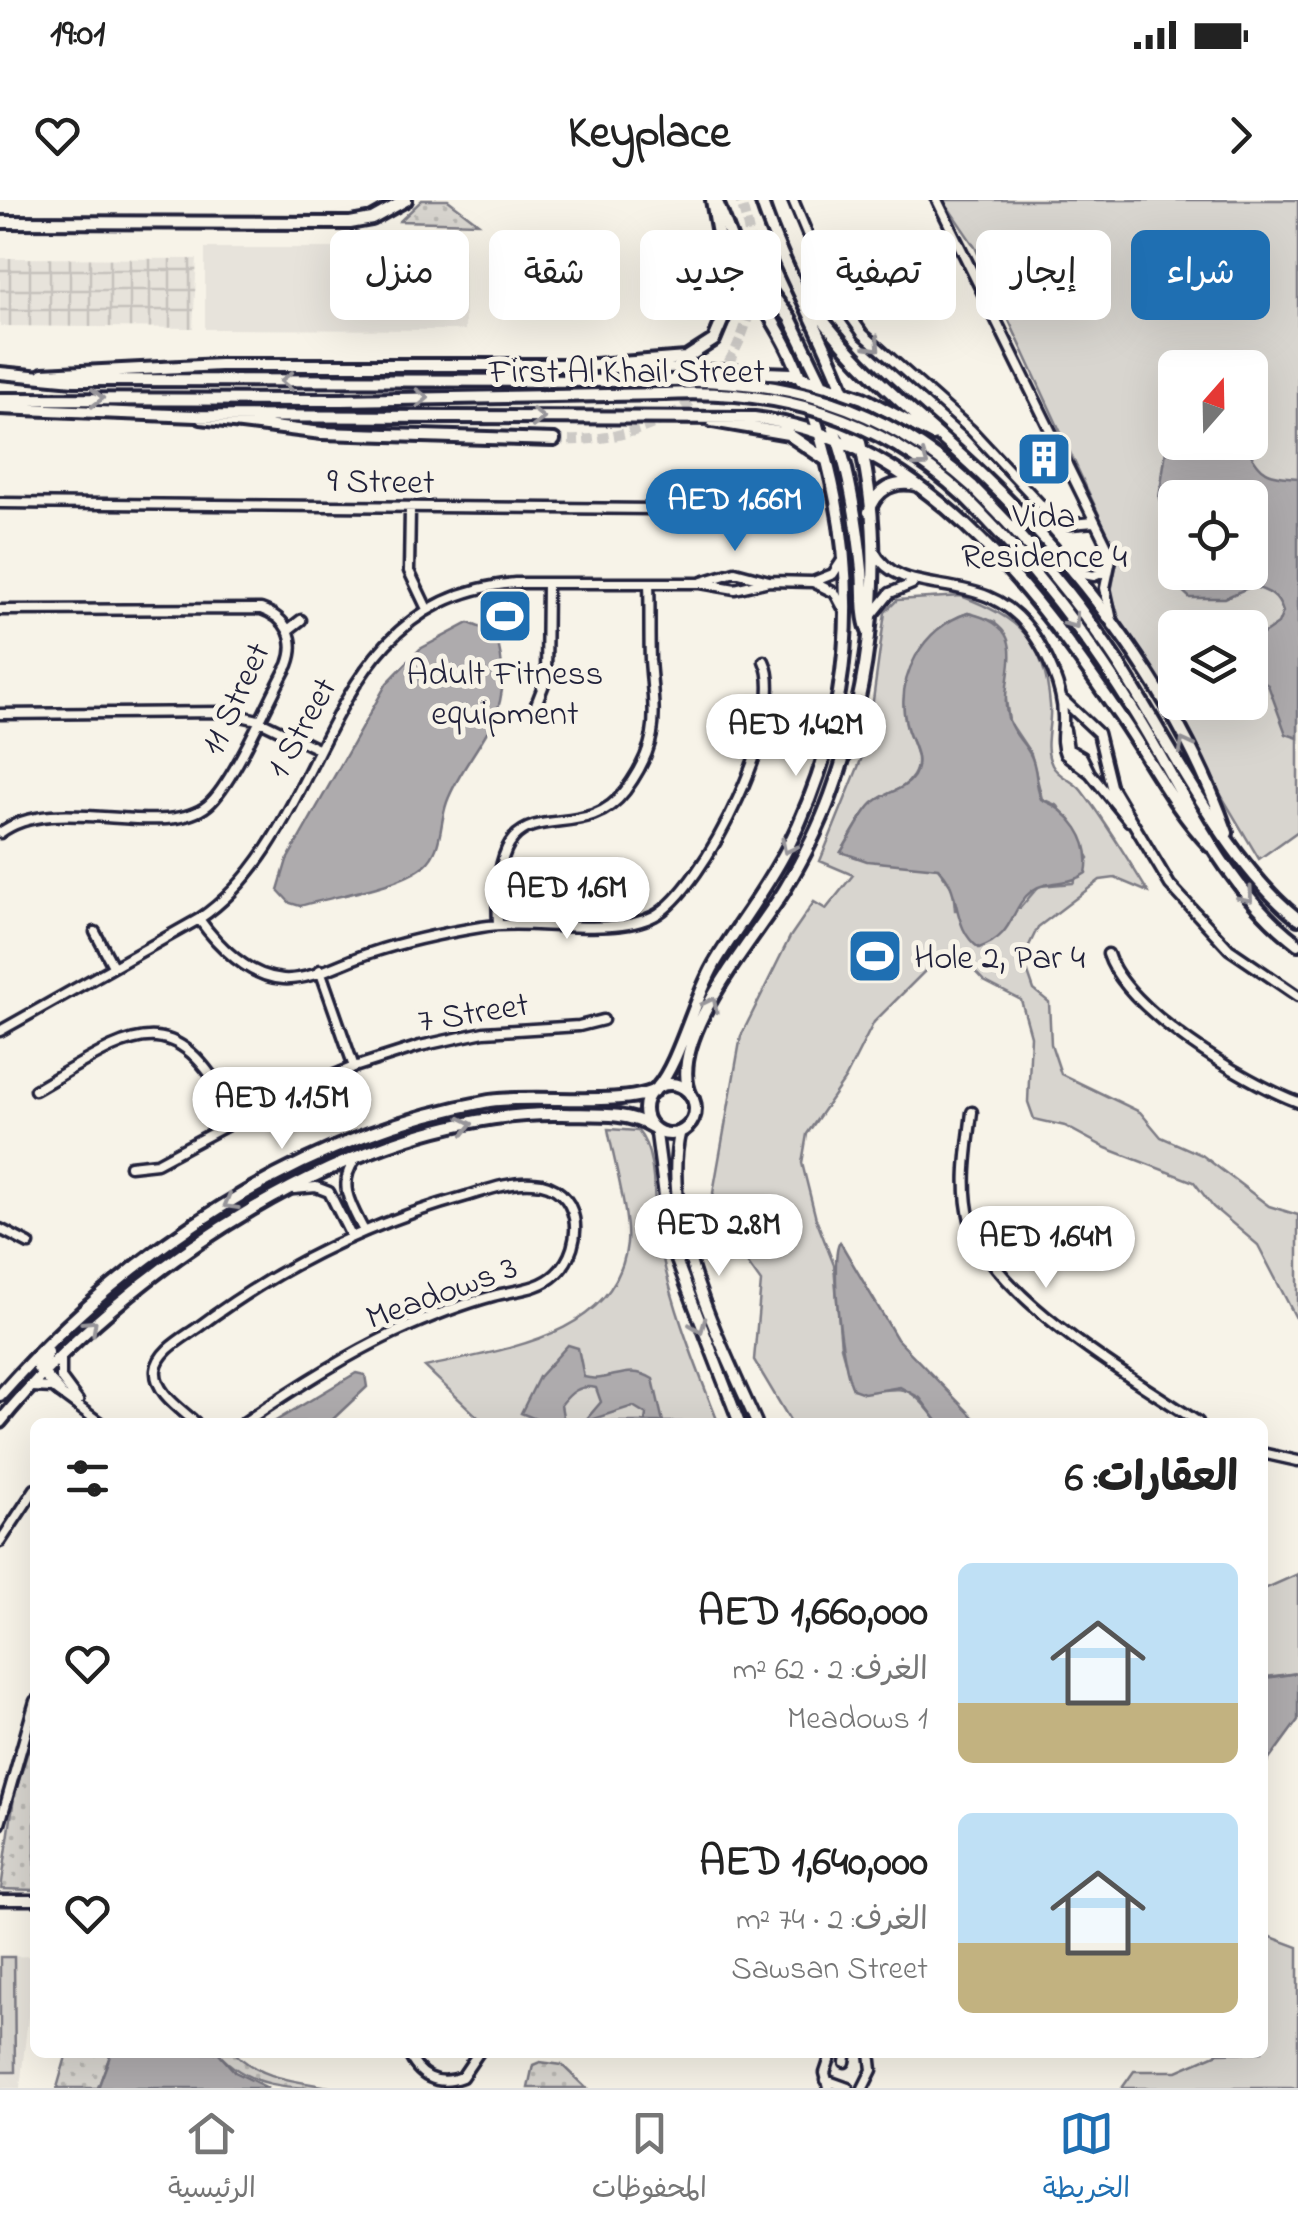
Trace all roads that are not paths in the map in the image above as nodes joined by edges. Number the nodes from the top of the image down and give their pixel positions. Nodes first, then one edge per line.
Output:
1 (406, 200) edge
2 (714, 200) edge
3 (762, 200) edge
4 (793, 200) edge
5 (937, 200) edge
6 (0, 222) edge
7 (729, 230) edge
8 (783, 258) junction
9 (781, 305) edge
10 (774, 320) edge
11 (595, 365) junction
12 (0, 374) edge
13 (43, 374) junction
14 (800, 377) junction
15 (821, 378) junction
16 (664, 387) junction
17 (846, 390) junction
18 (0, 398) edge
19 (0, 408) edge
20 (196, 416) junction
21 (706, 418) junction
22 (823, 418) junction
23 (835, 436) junction
24 (554, 440) tunnel mouth
25 (824, 446) junction
26 (858, 446) junction
27 (840, 452) junction
28 (958, 452) junction
29 (828, 462) junction
30 (922, 487) junction
31 (968, 491) junction
32 (0, 503) edge
33 (410, 509) junction
34 (761, 510) dead end
35 (869, 513) junction
36 (1094, 522) junction
37 (873, 550) junction
38 (846, 554) junction
39 (1108, 570) junction
40 (1071, 571) junction
41 (547, 582) junction
42 (769, 582) junction
43 (812, 582) junction
44 (921, 582) junction
45 (650, 583) junction
46 (702, 583) junction
47 (427, 609) junction
48 (0, 610) edge
49 (872, 618) junction
50 (301, 620) dead end
51 (848, 624) junction
52 (1113, 625) junction
53 (288, 630) junction
54 (870, 634) junction
55 (764, 662) dead end
56 (1060, 698) junction
57 (536, 707) dead end
58 (0, 714) edge
59 (258, 720) junction
60 (1064, 721) junction
61 (1102, 748) junction
62 (318, 750) junction
63 (1082, 756) junction
64 (1071, 761) junction
65 (1090, 773) junction
66 (1129, 821) junction
67 (1226, 832) junction
68 (0, 833) edge
69 (1210, 846) junction
70 (1298, 919) edge
71 (199, 920) junction
72 (498, 924) junction
73 (95, 932) dead end
74 (1298, 944) edge
75 (1108, 954) dead end
76 (113, 966) junction
77 (320, 970) junction
78 (1298, 996) edge
79 (603, 1020) dead end
80 (0, 1030) edge
81 (354, 1066) junction
82 (656, 1089) junction
83 (35, 1090) dead end
84 (691, 1096) junction
85 (1298, 1102) edge
86 (972, 1112) dead end
87 (236, 1118) junction
88 (654, 1128) junction
89 (680, 1132) junction
90 (354, 1162) junction
91 (130, 1166) dead end
92 (290, 1190) junction
93 (346, 1192) junction
94 (334, 1197) junction
95 (0, 1229) edge
96 (364, 1230) junction
97 (352, 1236) junction
98 (28, 1244) dead end
99 (80, 1312) junction
100 (61, 1356) junction
101 (42, 1374) junction
102 (29, 1389) junction
103 (59, 1391) junction
104 (0, 1395) edge
105 (80, 1406) junction
106 (94, 1418) edge
107 (191, 1418) edge
108 (251, 1418) edge
109 (737, 1418) edge
110 (754, 1418) edge
111 (1192, 1418) edge
112 (0, 1422) edge
113 (1268, 1454) edge
114 (1298, 1461) edge
115 (30, 1497) edge
116 (0, 1542) edge
117 (30, 1719) edge
118 (0, 1824) edge
119 (0, 1900) edge
120 (30, 1900) edge
121 (411, 2058) edge
122 (477, 2058) edge
123 (832, 2058) edge
124 (871, 2058) edge
125 (845, 2062) edge
126 (453, 2084) edge
127 (833, 2085) edge
128 (848, 2088) edge
129 (863, 2088) edge

1 - 6 main road
2 - 7 main road
2 - 11 main road
3 - 8 main road
4 -> 36 street
5 - 36 street
8 - 17 main road
8 - 28 main road
9 - 15 main road
10 - 14 main road
11 - 13 main road
11 - 14 main road
12 - 13 main road, First Al Khail Street
16 -> 13 main road, First Al Khail Street
14 - 15 main road
14 - 22 main road
15 - 17 main road
15 - 22 main road
18 -> 16 main road, First Al Khail Street
16 - 31 main road, First Al Khail Street, bridge
17 - 22 main road
17 - 26 main road
17 - 28 main road
19 - 20 main road
20 -> 21 main road
20 - 24 main road
21 - 22 main road
21 - 29 main road
22 - 23 main road
22 - 23 main road
22 - 25 main road
22 - 26 main road
23 - 26 main road
23 - 27 main road
25 - 27 main road
25 - 29 main road
26 - 30 main road
26 - 35 main road
27 - 54 main road
28 - 40 main road
29 - 38 main road
30 - 35 main road
30 - 69 main road
31 - 67 main road, First Al Khail Street
31 -> 69 main road, First Al Khail Street
32 - 33 street, 9 Street
33 - 34 street, 9 Street
33 - 47 street
35 - 37 main road
36 - 39 street
37 - 44 street
37 - 49 main road
38 - 43 street
38 - 51 main road
39 - 40 street
39 - 52 street
40 - 52 main road
41 - 45 street, 1 Street
41 - 47 street, 1 Street
41 - 57 street
42 - 43 street
42 - 46 street
42 - 46 street
43 - 51 street
44 - 49 street
44 - 56 street
45 - 46 street, 1 Street
45 - 72 street
47 - 62 street, 1 Street
48 - 53 street, 11 Street
49 - 54 main road
50 - 53 street
51 -> 82 main road
67 -> 52 main road
53 - 59 street, 11 Street
84 -> 54 main road
55 - 72 street
56 - 60 street
56 - 61 street
58 - 59 street
59 - 62 street
59 - 68 street, 11 Street
60 - 63 street
60 - 64 street
61 - 63 street
61 - 66 street
62 - 71 street, 1 Street
63 - 64 street
63 - 65 street
64 - 65 street
65 - 66 street
66 - 78 street
67 - 70 main road, First Al Khail Street
69 -> 74 main road, First Al Khail Street
71 - 76 street, 1 Street
71 - 77 street
72 - 77 street
73 - 76 street
75 - 85 street
76 - 80 street, 1 Street
77 - 81 street
79 - 81 street, 7 Street
81 - 87 street, 7 Street
82 - 84 main road
82 - 88 main road
82 -> 99 main road
83 - 87 street
84 - 89 main road
86 - 111 street
87 - 91 street, 7 Street
88 - 89 main road
90 -> 88 main road
88 -> 109 street
89 - 110 street
90 - 92 main road
90 - 93 street
92 - 94 street
100 -> 92 main road
93 - 94 street
93 - 96 street
94 - 97 street
95 - 98 street
96 - 97 street, Meadows 3
96 - 108 street, Meadows 3
97 - 107 street, Meadows 3
99 - 101 main road
99 - 104 main road
100 - 101 main road
100 - 105 street
101 - 102 main road
101 - 103 main road
102 - 103 street
102 - 112 main road
103 - 105 street
105 - 106 street
113 - 114 street
115 - 116 street
117 - 118 street
119 - 120 street
121 - 126 street
122 - 126 street
123 - 127 street
124 - 129 street
125 - 127 street
127 - 128 street

